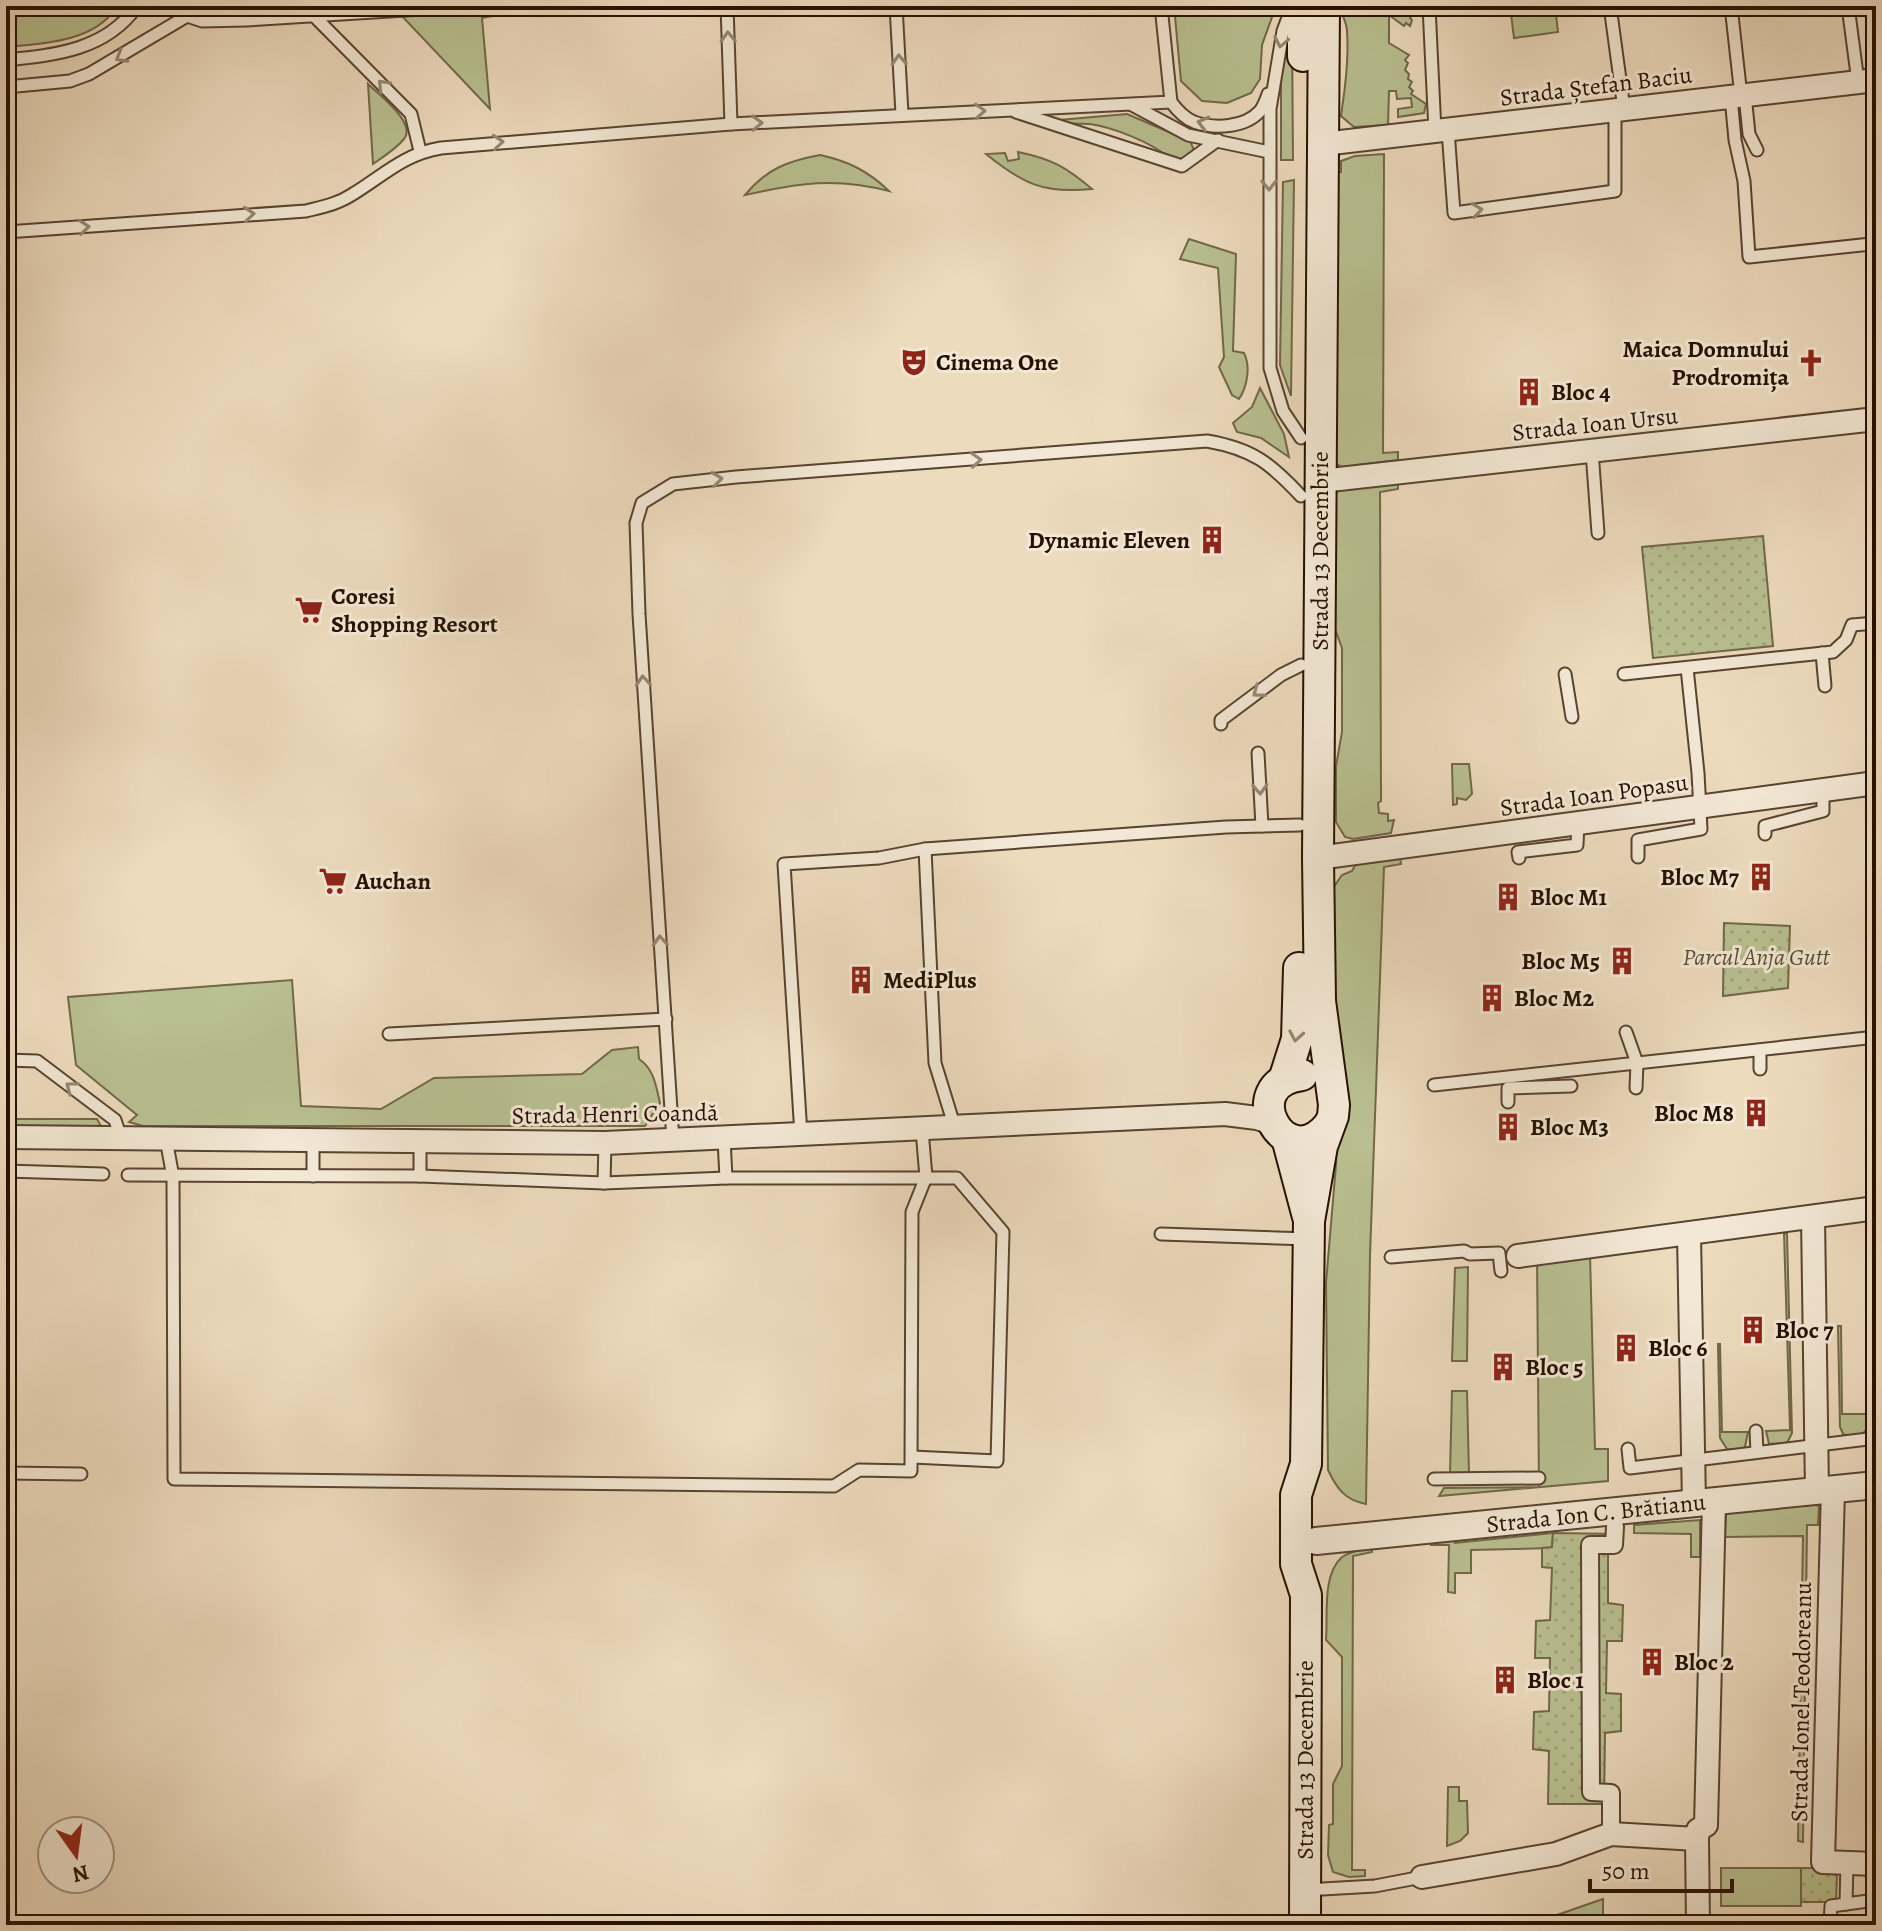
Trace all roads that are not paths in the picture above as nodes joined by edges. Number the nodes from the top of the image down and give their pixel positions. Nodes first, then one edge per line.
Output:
1 (137, 6) edge
2 (175, 6) edge
3 (470, 6) edge
4 (727, 6) edge
5 (896, 6) edge
6 (1161, 6) edge
7 (1292, 6) edge
8 (1303, 6) edge
9 (1324, 6) edge
10 (1429, 6) edge
11 (1610, 6) edge
12 (1731, 6) edge
13 (1848, 6) edge
14 (313, 15) junction
15 (187, 16) junction
16 (6, 60) edge
17 (1275, 79) junction
18 (1867, 81) edge
19 (6, 87) edge
20 (1739, 96) junction
21 (1171, 102) junction
22 (1131, 105) junction
23 (1007, 109) junction
24 (1620, 110) junction
25 (902, 114) junction
26 (731, 124) junction
27 (1441, 131) junction
28 (1218, 140) junction
29 (1323, 144) junction
30 (1757, 150) dead end
31 (420, 151) junction
32 (1269, 152) junction
33 (6, 232) edge
34 (1871, 244) dead end
35 (1876, 419) edge
36 (1301, 438) junction
37 (1592, 451) junction
38 (1311, 489) junction
39 (1598, 533) dead end
40 (1876, 623) edge
41 (1822, 653) junction
42 (1301, 665) junction
43 (1687, 668) junction
44 (1565, 674) dead end
45 (1624, 674) dead end
46 (1825, 686) dead end
47 (1572, 717) dead end
48 (1221, 724) dead end
49 (1258, 753) dead end
50 (1876, 783) edge
51 (1823, 790) junction
52 (1701, 807) junction
53 (1578, 823) junction
54 (1300, 825) junction
55 (1262, 826) junction
56 (1765, 834) dead end
57 (925, 849) junction
58 (1638, 857) dead end
59 (1318, 858) junction
60 (1519, 858) dead end
61 (666, 1019) junction
62 (1626, 1032) dead end
63 (389, 1034) dead end
64 (1876, 1037) edge
65 (1760, 1050) junction
66 (6, 1060) edge
67 (1637, 1063) junction
68 (1760, 1069) dead end
69 (1434, 1085) dead end
70 (1571, 1086) dead end
71 (1636, 1088) dead end
72 (1508, 1102) dead end
73 (1278, 1110) junction
74 (1330, 1110) junction
75 (956, 1128) junction
76 (922, 1130) junction
77 (801, 1135) junction
78 (6, 1137) edge
79 (121, 1138) junction
80 (166, 1139) junction
81 (313, 1139) junction
82 (724, 1139) junction
83 (420, 1140) junction
84 (673, 1141) junction
85 (605, 1143) junction
86 (6, 1171) edge
87 (103, 1174) dead end
88 (128, 1175) dead end
89 (313, 1176) junction
90 (420, 1176) junction
91 (173, 1177) junction
92 (926, 1177) junction
93 (726, 1178) junction
94 (604, 1183) junction
95 (1876, 1208) edge
96 (1813, 1217) junction
97 (1309, 1230) junction
98 (1161, 1234) dead end
99 (1689, 1235) junction
100 (1391, 1257) dead end
101 (1509, 1264) joint
102 (1756, 1431) dead end
103 (1876, 1438) edge
104 (1816, 1445) junction
105 (1628, 1449) dead end
106 (1757, 1452) junction
107 (912, 1457) junction
108 (1693, 1461) junction
109 (1306, 1464) junction
110 (6, 1473) edge
111 (81, 1474) dead end
112 (1539, 1478) dead end
113 (1434, 1479) dead end
114 (1876, 1485) edge
115 (1825, 1490) junction
116 (1704, 1502) junction
117 (1615, 1527) dead end
118 (1316, 1541) junction
119 (1306, 1595) junction
120 (1611, 1834) junction
121 (1697, 1839) junction
122 (1847, 1863) junction
123 (1876, 1864) edge
124 (1422, 1877) joint
125 (1305, 1890) junction
126 (1876, 1900) edge
127 (1846, 1904) junction
128 (1305, 1925) edge
129 (1698, 1925) edge
130 (1830, 1925) edge

1 - 16 lane
2 - 15 lane
3 - 14 lane
26 -> 4 lane
25 -> 5 lane
6 - 21 lane
7 -> 17 lane
8 - 36 main road, Strada 13 Decembrie
9 - 29 main road, Strada 13 Decembrie
10 - 27 lane
11 - 24 lane
12 - 20 lane
13 - 18 lane
14 - 15 lane
31 -> 14 lane
15 -> 19 lane
17 -> 21 lane
17 - 32 lane
18 - 20 street, Strada Ștefan Baciu
20 - 24 street, Strada Ștefan Baciu
20 - 30 lane
20 - 34 lane
21 - 22 lane
22 - 23 lane
22 - 28 lane
25 -> 23 lane
23 - 28 lane
24 - 27 street, Strada Ștefan Baciu
27 -> 24 lane
26 -> 25 lane
31 -> 26 lane
27 - 29 street, Strada Ștefan Baciu
28 - 32 lane
29 - 38 main road, Strada 13 Decembrie
33 -> 31 lane
32 -> 36 lane
35 - 37 street, Strada Ioan Ursu
36 - 38 main road, Strada 13 Decembrie
37 - 38 street, Strada Ioan Ursu
37 - 39 lane
38 - 42 main road, Strada 13 Decembrie
38 - 59 main road, Strada 13 Decembrie
61 -> 38 lane
40 - 41 lane
41 - 43 lane
41 - 46 lane
42 -> 48 lane
42 - 54 main road, Strada 13 Decembrie
43 - 45 lane
43 - 52 lane
44 - 47 lane
49 -> 55 lane
50 - 51 street, Strada Ioan Popasu
51 - 52 street, Strada Ioan Popasu
51 - 56 lane
52 - 53 street, Strada Ioan Popasu
52 - 58 lane
53 - 59 street, Strada Ioan Popasu
53 - 60 lane
54 - 55 lane
54 -> 73 main road, Strada 13 Decembrie
55 - 57 lane
57 - 75 lane
57 - 77 lane
59 - 74 main road, Strada 13 Decembrie
61 - 63 lane
61 - 84 lane
62 - 67 lane
64 - 65 lane
65 - 67 lane
65 - 68 lane
79 -> 66 lane
67 - 69 lane
67 - 71 lane
70 - 72 lane
73 - 74 main road
73 - 74 main road
73 - 75 street, Strada Henri Coandă
73 - 97 main road, Strada 13 Decembrie
74 - 97 main road, Strada 13 Decembrie
75 - 76 street, Strada Henri Coandă
76 - 77 street, Strada Henri Coandă
76 - 92 lane
77 - 82 street, Strada Henri Coandă
78 - 79 street, Strada Henri Coandă
79 - 80 street, Strada Henri Coandă
80 - 81 street, Strada Henri Coandă
80 - 91 lane
81 - 83 street, Strada Henri Coandă
81 - 89 lane
82 - 84 street, Strada Henri Coandă
82 - 93 lane
83 - 85 street, Strada Henri Coandă
83 - 90 lane
84 - 85 street, Strada Henri Coandă
85 - 94 lane
86 - 87 lane
88 - 91 lane
89 - 90 lane
89 - 91 lane
90 - 94 lane
91 - 107 lane
92 - 93 lane
92 - 107 lane
92 - 107 lane
93 - 94 lane
95 - 96 street
96 - 99 street
96 - 104 street
97 - 98 lane
97 - 109 main road, Strada 13 Decembrie
99 - 101 street
99 - 108 street
100 - 101 lane
102 - 106 lane
103 - 104 lane
104 - 106 lane
104 - 115 street
105 - 108 lane
106 - 108 lane
108 - 116 street
109 - 118 main road, Strada 13 Decembrie
109 - 119 main road, Strada 13 Decembrie
110 - 111 lane
112 - 113 lane
114 - 115 street, Strada Ion C. Brătianu
115 - 116 street, Strada Ion C. Brătianu
115 - 122 street, Strada Ionel Teodoreanu
116 - 118 street, Strada Ion C. Brătianu
116 - 121 street
117 - 120 street
118 - 119 main road, Strada 13 Decembrie
119 - 125 main road, Strada 13 Decembrie
120 - 121 street
120 - 124 street
121 - 129 street
122 - 123 street
122 - 127 lane
124 - 125 lane
125 - 128 main road, Strada 13 Decembrie
126 - 127 lane
127 - 130 lane

